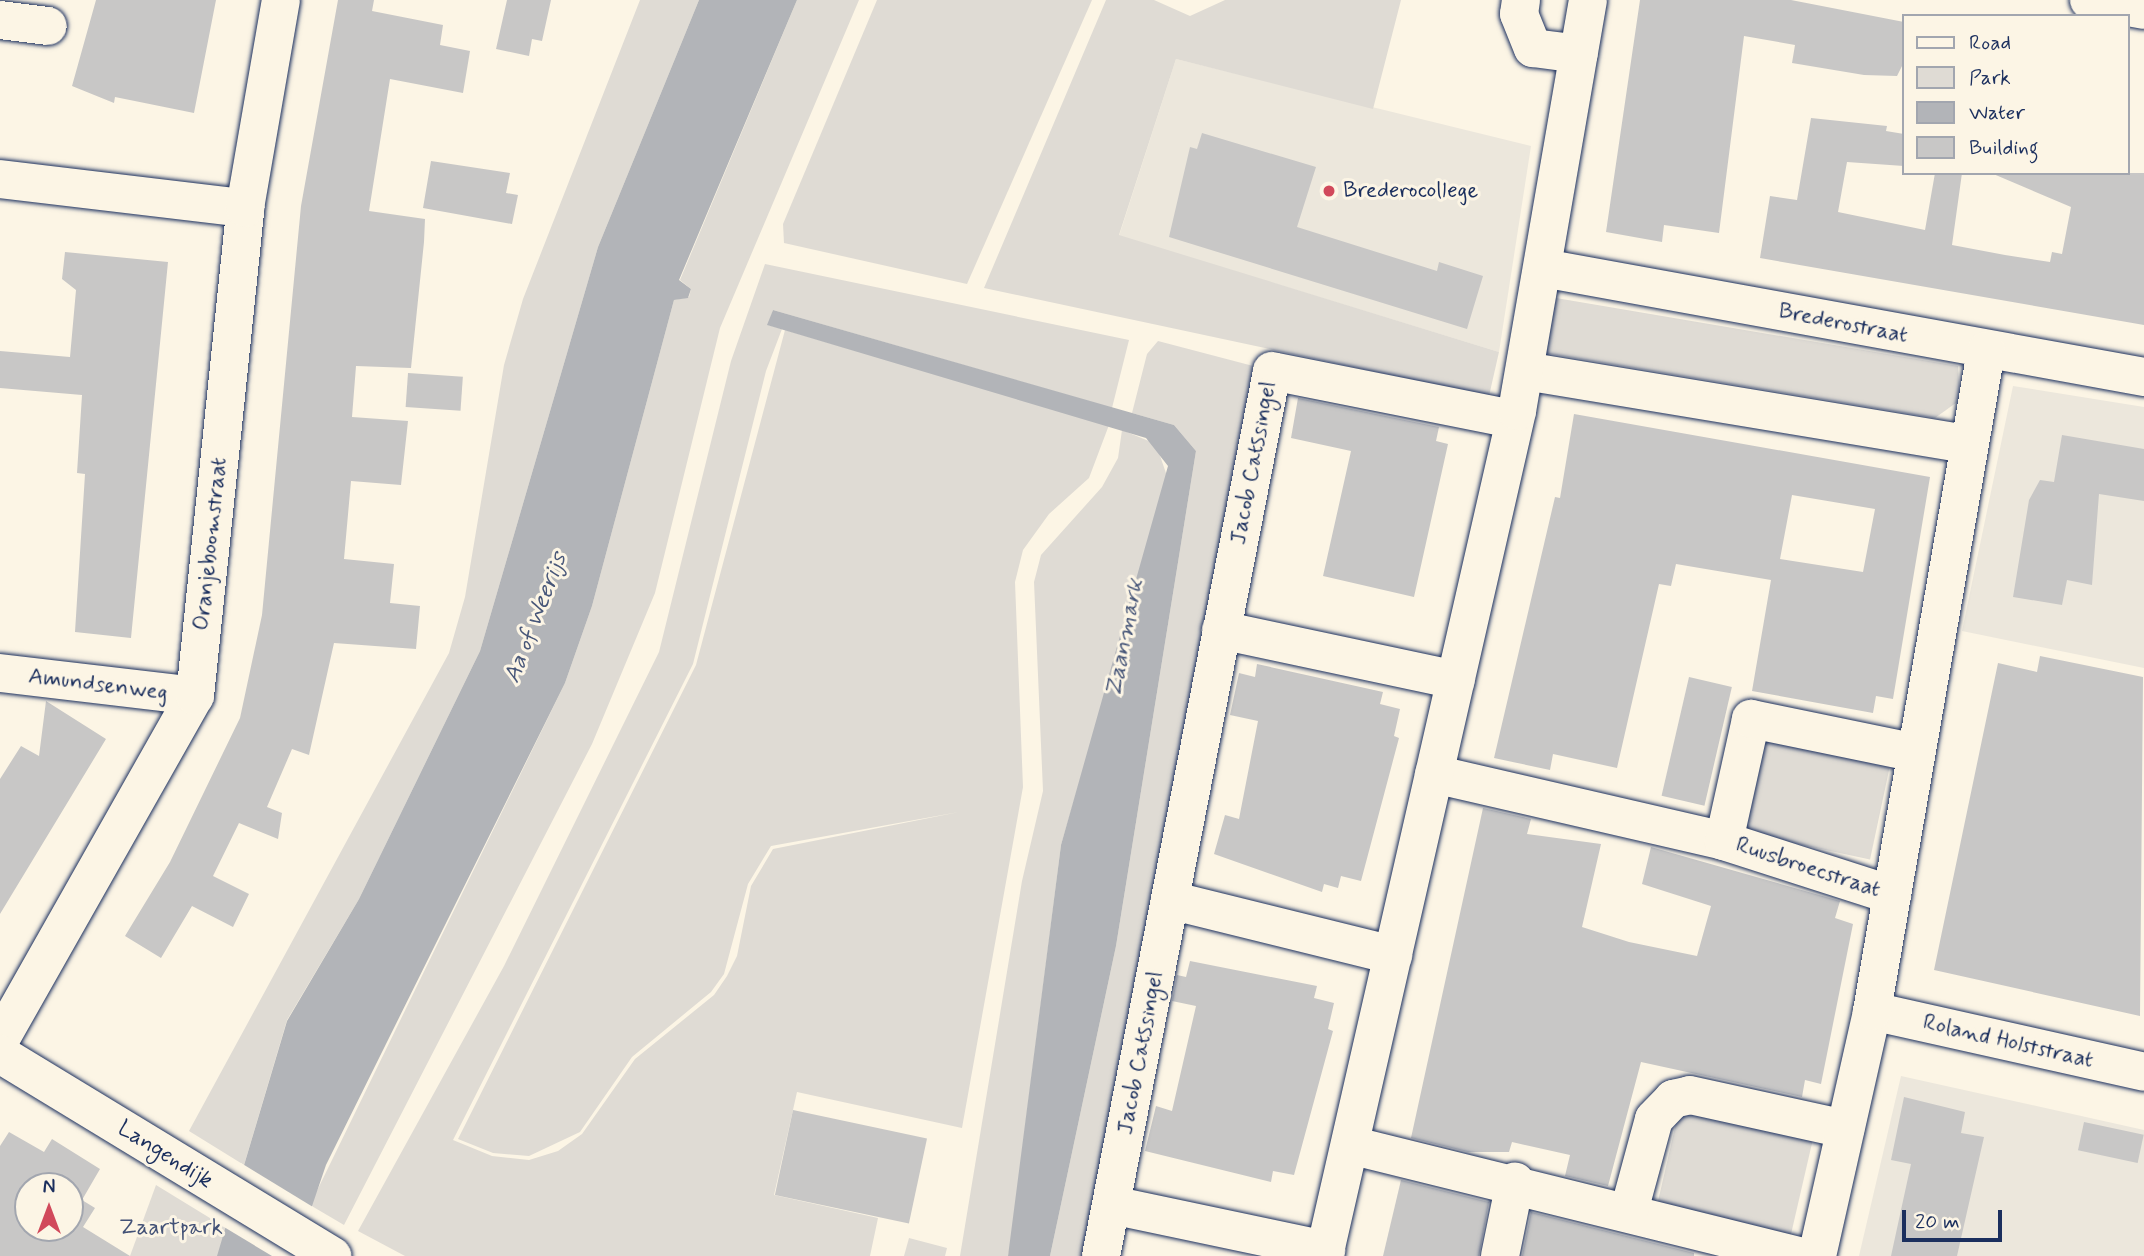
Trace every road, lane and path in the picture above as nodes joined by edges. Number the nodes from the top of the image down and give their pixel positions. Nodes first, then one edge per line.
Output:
1 (281, 0) edge
2 (1521, 0) edge
3 (1588, 0) edge
4 (2089, 0) edge
5 (2144, 10) edge
6 (0, 20) edge
7 (48, 26) dead end
8 (1579, 54) junction
9 (0, 179) edge
10 (245, 208) junction
11 (1543, 268) junction
12 (1986, 351) junction
13 (1525, 371) junction
14 (2144, 377) edge
15 (1513, 419) junction
16 (1969, 444) junction
17 (1221, 630) junction
18 (0, 673) edge
19 (1456, 680) junction
20 (195, 696) junction
21 (1916, 753) junction
22 (1434, 774) junction
23 (1724, 841) junction
24 (1892, 895) junction
25 (1170, 901) junction
26 (1393, 955) junction
27 (1872, 1011) junction
28 (0, 1040) edge
29 (0, 1054) edge
30 (2144, 1072) edge
31 (1845, 1129) junction
32 (1350, 1145) junction
33 (1515, 1182) junction
34 (1112, 1205) junction
35 (1629, 1212) junction
36 (1325, 1253) edge
37 (329, 1254) edge
38 (1101, 1256) edge
39 (1500, 1256) edge
40 (1798, 1256) edge
41 (1817, 1256) edge

1 - 10 street, Oranjeboomstraat
2 - 8 street
3 - 8 street
4 - 5 street
6 - 7 street
8 - 11 street
9 - 10 street
10 - 20 street, Oranjeboomstraat
11 - 12 street, Brederostraat
11 - 13 street
12 - 14 street, Brederostraat
12 - 16 street, Ruusbroecstraat
13 - 15 street
13 - 16 street
15 - 17 street, Jacob Catssingel
15 - 19 street
16 - 21 street, Ruusbroecstraat
17 - 19 street
17 - 25 street, Jacob Catssingel
18 - 20 street, Amundsenweg
19 - 22 street
20 - 28 street, Oranjeboomstraat
21 - 23 street, Ruusbroecstraat
21 - 24 street, Ruusbroecstraat
22 - 23 street
22 - 26 street
23 - 24 street, Ruusbroecstraat
24 - 27 street, Ruusbroecstraat
25 - 26 street
25 - 34 street, Jacob Catssingel
26 - 32 street
27 - 30 street, Roland Holststraat
27 - 31 street, Ruusbroecstraat
29 - 37 street, Langendijk
31 - 35 street
31 - 41 street, Ruusbroecstraat
32 - 33 street
32 - 36 street
33 - 35 street
33 - 39 street
34 - 36 street
34 - 38 street, Jacob Catssingel
35 - 40 street

